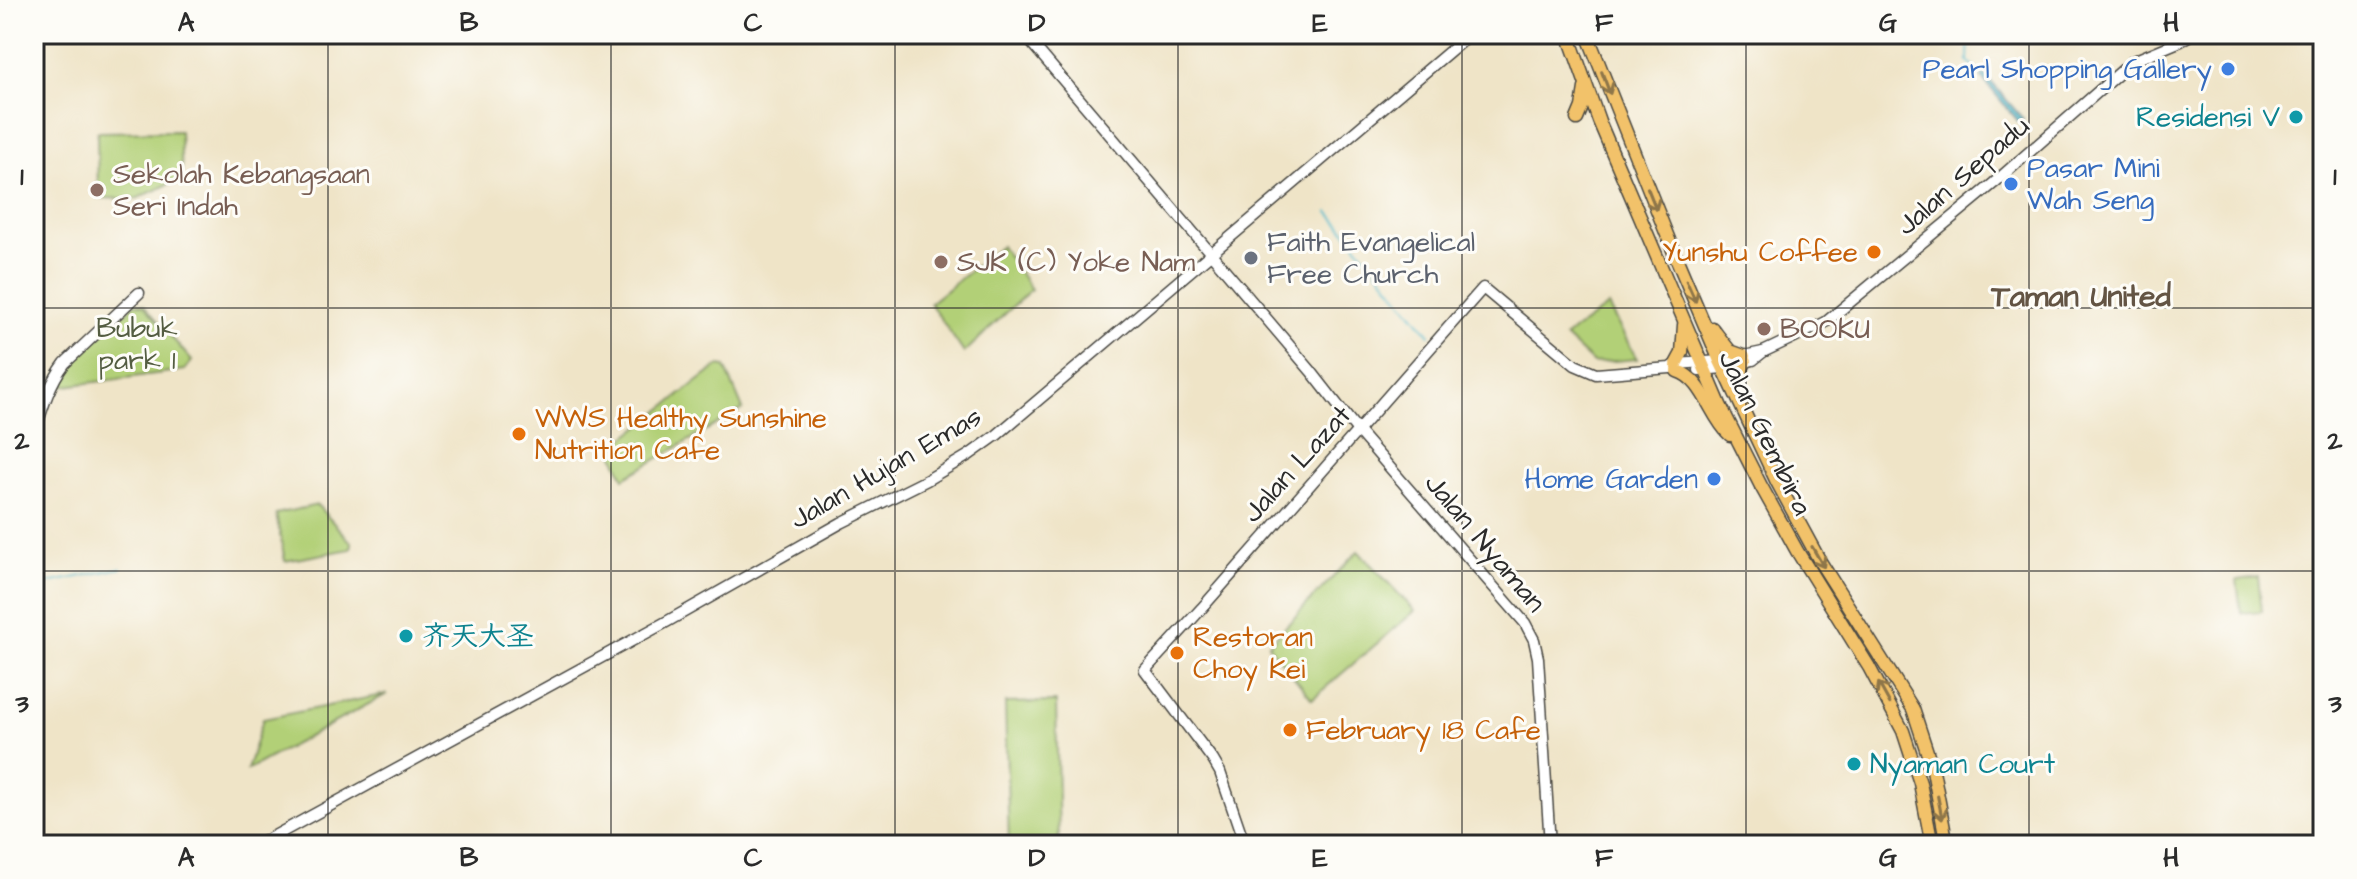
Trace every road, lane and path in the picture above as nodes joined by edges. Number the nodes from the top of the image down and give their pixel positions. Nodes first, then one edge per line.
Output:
1 (1024, 34) edge
2 (1470, 34) edge
3 (1568, 34) edge
4 (1587, 34) edge
5 (2193, 34) edge
6 (1586, 84) junction
7 (1577, 119) dead end
8 (1210, 253) junction
9 (1483, 288) joint
10 (139, 293) dead end
11 (1702, 317) junction
12 (1684, 320) junction
13 (1744, 359) junction
14 (1722, 365) junction
15 (1705, 366) junction
16 (1674, 368) junction
17 (1738, 399) junction
18 (1358, 431) junction
19 (34, 435) edge
20 (1738, 442) junction
21 (1929, 841) edge
22 (1245, 844) edge
23 (258, 845) edge
24 (1550, 845) edge
25 (1947, 845) edge

1 - 8 street, Jalan Nyaman
2 - 8 street, Jalan Hujan Emas
3 - 6 main road, Jalan Gembira
4 -> 11 main road, Jalan Gembira
5 - 13 street, Jalan Sepadu
6 - 7 main road
6 - 12 main road, Jalan Gembira
8 - 18 street, Jalan Nyaman
8 - 23 street, Jalan Hujan Emas
9 - 16 street, Jalan Sepadu
9 - 18 street, Jalan Lazat
10 - 19 street
11 - 13 main road
11 - 14 main road, Jalan Gembira
12 - 15 main road, Jalan Gembira
12 - 16 main road
13 - 14 street, Jalan Sepadu
13 - 17 main road
14 - 15 street, Jalan Sepadu
14 - 17 main road, Jalan Gembira
15 - 16 street, Jalan Sepadu
15 - 20 main road, Jalan Gembira
16 - 20 main road
17 -> 25 main road, Jalan Gembira
18 - 22 street, Jalan Lazat
18 - 24 street, Jalan Nyaman
21 -> 20 main road, Jalan Gembira

